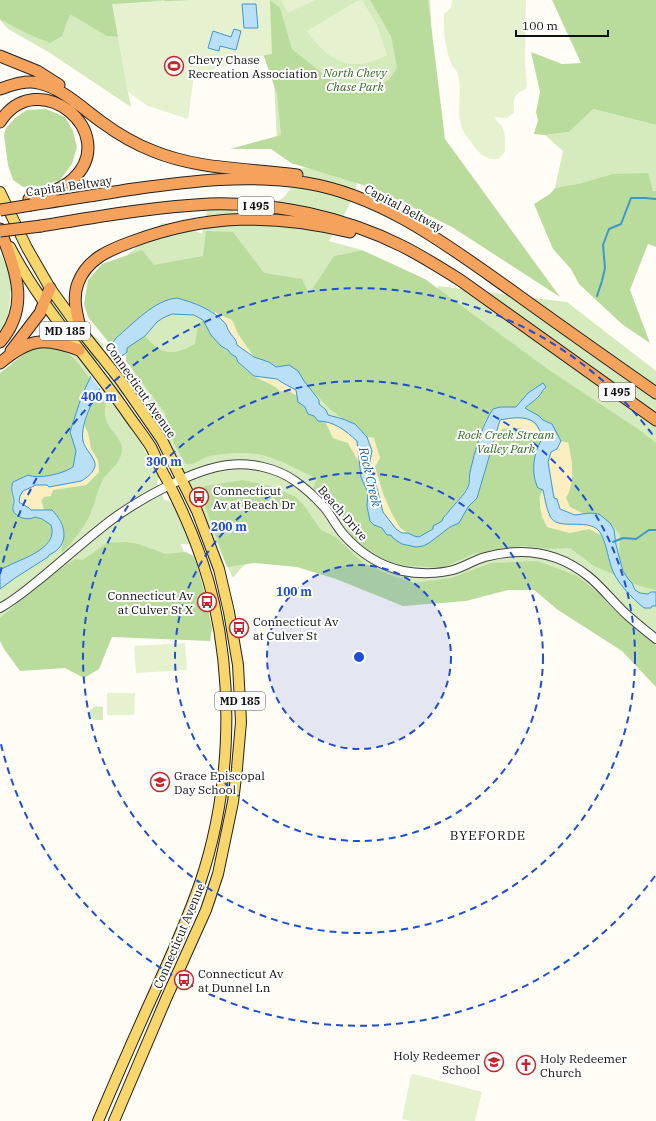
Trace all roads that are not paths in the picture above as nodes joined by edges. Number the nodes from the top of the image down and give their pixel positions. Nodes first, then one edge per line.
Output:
1 (0, 56) edge
2 (0, 89) edge
3 (0, 122) edge
4 (103, 124) junction
5 (326, 187) junction
6 (0, 192) edge
7 (30, 202) junction
8 (0, 208) edge
9 (0, 229) edge
10 (401, 246) junction
11 (50, 288) junction
12 (45, 304) junction
13 (81, 331) junction
14 (0, 342) edge
15 (82, 354) junction
16 (2, 361) edge
17 (656, 393) edge
18 (656, 420) edge
19 (182, 480) junction
20 (170, 485) junction
21 (0, 608) edge
22 (656, 639) edge
23 (222, 788) junction
24 (235, 790) junction
25 (98, 1121) edge
26 (114, 1121) edge

1 - 4 highway
2 - 4 highway
3 - 7 highway
4 - 5 highway
5 - 7 highway, Capital Beltway / I 495
5 - 17 highway, Capital Beltway / I 495
6 - 11 main road, Connecticut Avenue / MD 185
7 - 8 highway, Capital Beltway / I 495, bridge
9 - 10 highway, I 495, bridge
9 - 12 main road, Connecticut Avenue / MD 185
9 - 14 highway
10 - 13 highway
10 - 18 highway, I 495
11 - 12 highway
11 - 13 main road, Connecticut Avenue / MD 185
12 - 15 main road, Connecticut Avenue / MD 185
12 - 16 highway
13 - 19 main road, Connecticut Avenue / MD 185
15 - 16 highway
15 - 20 main road, Connecticut Avenue / MD 185
19 - 20 street, Beach Drive
19 - 22 street, Beach Drive
19 - 24 main road, Connecticut Avenue / MD 185
20 - 21 street, Beach Drive
20 - 23 main road, Connecticut Avenue / MD 185
23 - 24 main road
23 - 25 main road, Connecticut Avenue / MD 185
24 - 26 main road, Connecticut Avenue / MD 185

